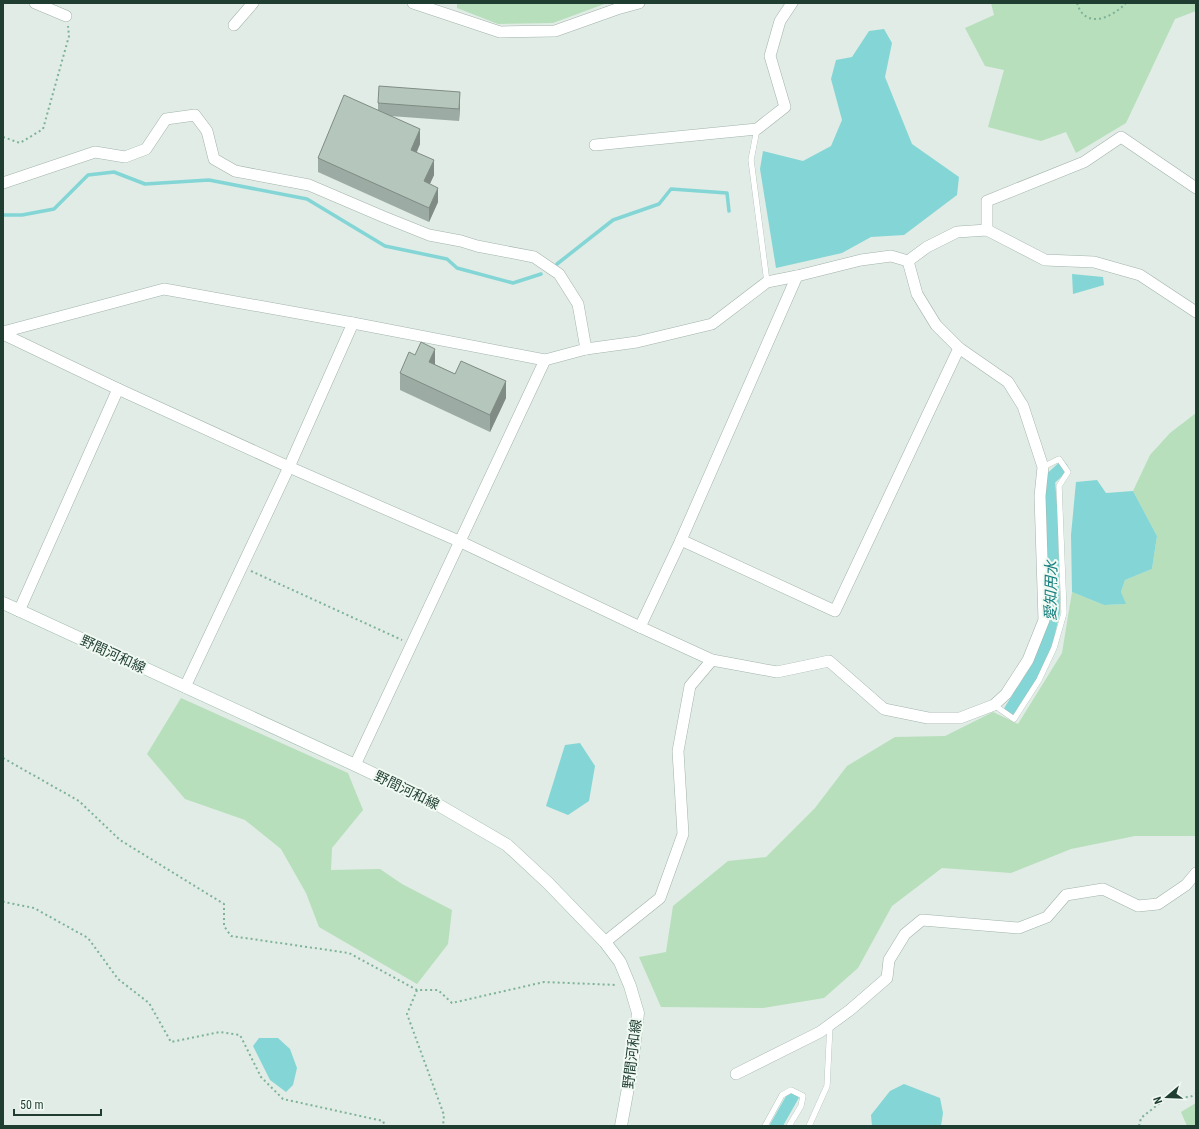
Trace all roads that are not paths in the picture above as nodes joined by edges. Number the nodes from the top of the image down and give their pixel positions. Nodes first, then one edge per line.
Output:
1 (35, 3) edge
2 (253, 3) edge
3 (413, 3) edge
4 (639, 3) edge
5 (792, 3) edge
6 (448, 8) edge
7 (66, 16) road end
8 (234, 25) dead end
9 (757, 129) junction
10 (595, 145) dead end
11 (3, 183) edge
12 (1196, 188) edge
13 (987, 230) junction
14 (908, 261) junction
15 (797, 276) junction
16 (767, 282) junction
17 (1196, 312) edge
18 (353, 323) junction
19 (3, 333) edge
20 (958, 348) junction
21 (586, 349) junction
22 (545, 360) junction
23 (118, 388) junction
24 (289, 467) junction
25 (1043, 467) junction
26 (681, 540) junction
27 (461, 542) junction
28 (3, 603) edge
29 (19, 611) junction
30 (640, 627) junction
31 (712, 660) junction
32 (185, 687) junction
33 (994, 705) junction
34 (355, 765) junction
35 (1196, 873) edge
36 (605, 942) junction
37 (830, 1024) junction
38 (736, 1074) dead end
39 (621, 1126) edge
40 (765, 1126) edge
41 (789, 1126) edge
42 (809, 1126) edge

1 - 7 street
2 - 8 street
3 - 6 street
4 - 6 street
5 - 9 street
9 - 10 street
9 - 16 lane
11 - 21 street
12 - 13 street
13 - 14 street
13 - 17 street
14 - 15 street
14 - 20 street
15 - 16 street
15 - 26 street
16 - 21 street
18 - 19 street
18 - 22 street
18 - 24 street
19 - 23 street
20 - 25 street
20 - 26 street
21 - 22 street
22 - 27 street
23 - 24 street
23 - 29 street
24 - 27 street
24 - 32 street
25 - 33 street
25 - 33 lane
26 - 30 street
27 - 30 street
27 - 34 street
28 - 29 main road, 野間河和線
29 - 32 main road, 野間河和線
30 - 31 street
31 - 33 street
31 - 36 street
32 - 34 main road, 野間河和線
34 - 36 main road, 野間河和線
35 - 37 street
36 - 39 main road, 野間河和線
37 - 38 street
37 - 42 lane
40 - 41 lane

